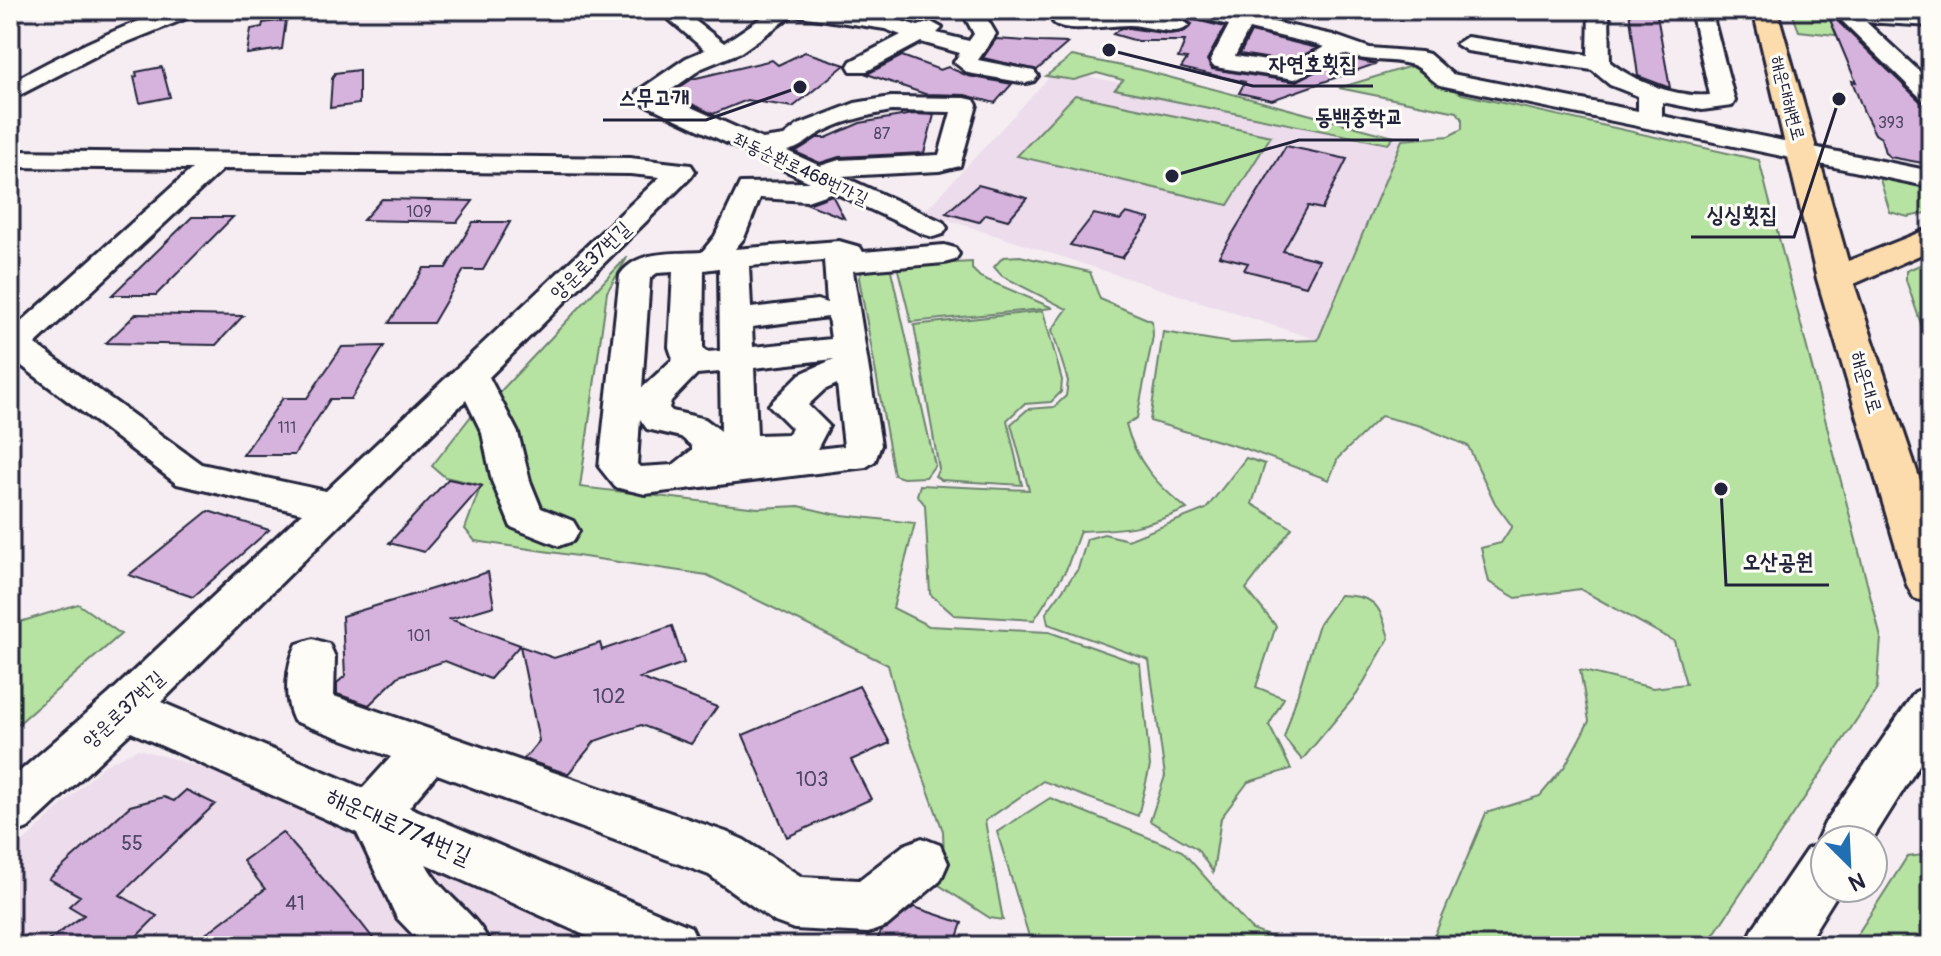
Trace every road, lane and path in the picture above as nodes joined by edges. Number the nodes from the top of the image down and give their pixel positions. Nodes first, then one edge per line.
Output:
1 (190, 10) edge
2 (668, 10) edge
3 (787, 10) edge
4 (798, 10) edge
5 (967, 10) edge
6 (1599, 10) edge
7 (1701, 10) edge
8 (1765, 10) edge
9 (1843, 12) edge
10 (1316, 17) edge
11 (1180, 19) edge
12 (1931, 20) edge
13 (1064, 22) dead end
14 (1265, 22) edge
15 (1569, 31) dead end
16 (921, 33) junction
17 (1467, 44) dead end
18 (1344, 45) junction
19 (972, 48) junction
20 (719, 50) junction
21 (1577, 61) junction
22 (859, 66) dead end
23 (1026, 76) dead end
24 (1650, 92) junction
25 (10, 93) edge
26 (1931, 95) edge
27 (1650, 121) junction
28 (755, 148) junction
29 (703, 152) junction
30 (1803, 152) junction
31 (10, 159) edge
32 (217, 161) junction
33 (1931, 179) edge
34 (825, 180) junction
35 (1931, 238) edge
36 (1835, 279) junction
37 (789, 298) junction
38 (736, 319) junction
39 (720, 361) junction
40 (470, 374) junction
41 (740, 454) junction
42 (684, 476) junction
43 (332, 506) junction
44 (559, 531) dead end
45 (1931, 585) edge
46 (313, 657) dead end
47 (1931, 706) edge
48 (125, 708) junction
49 (428, 750) junction
50 (10, 812) edge
51 (373, 813) junction
52 (1854, 824) edge
53 (922, 863) dead end
54 (1809, 891) edge
55 (463, 946) edge
56 (672, 946) edge
57 (1773, 946) edge

1 - 25 street
2 - 20 street
3 - 20 street, 좌동순환로468번가길
4 - 16 street
5 - 16 street
5 - 19 street
6 - 21 street
7 - 24 street
8 - 30 main road, 해운대해변로
9 - 12 street
9 - 26 street
10 - 14 street
10 - 14 street
11 - 13 street
11 - 14 street
14 - 18 street
14 - 18 street
15 - 21 street
16 - 19 street
16 - 22 street
17 - 21 street
18 - 27 street
19 - 23 street
20 - 29 street, 좌동순환로468번가길
21 - 24 street
24 - 27 street
27 - 30 street
28 - 29 street, 좌동순환로468번가길
28 - 34 street, 좌동순환로468번가길
28 - 34 street
29 - 32 street
29 - 40 street, 양운로37번길
30 - 33 street
30 - 36 main road, 해운대해변로
31 - 32 street
32 - 43 street
34 - 37 street
34 - 37 street, 좌동순환로468번가길
35 - 36 main road
36 - 45 main road, 해운대로
37 - 38 street
37 - 38 street
37 - 39 street
37 - 39 street
37 - 41 street
37 - 41 street
37 - 42 street
38 - 39 street
39 - 41 street
39 - 42 street
40 - 43 street, 양운로37번길
40 - 44 street
41 - 42 street
43 - 48 street, 양운로37번길
46 - 49 street
47 - 52 street
48 - 50 street, 양운로37번길
48 - 51 street, 해운대로774번길
49 - 51 street
49 - 53 street
51 - 55 street
51 - 56 street, 해운대로774번길
54 - 57 street

